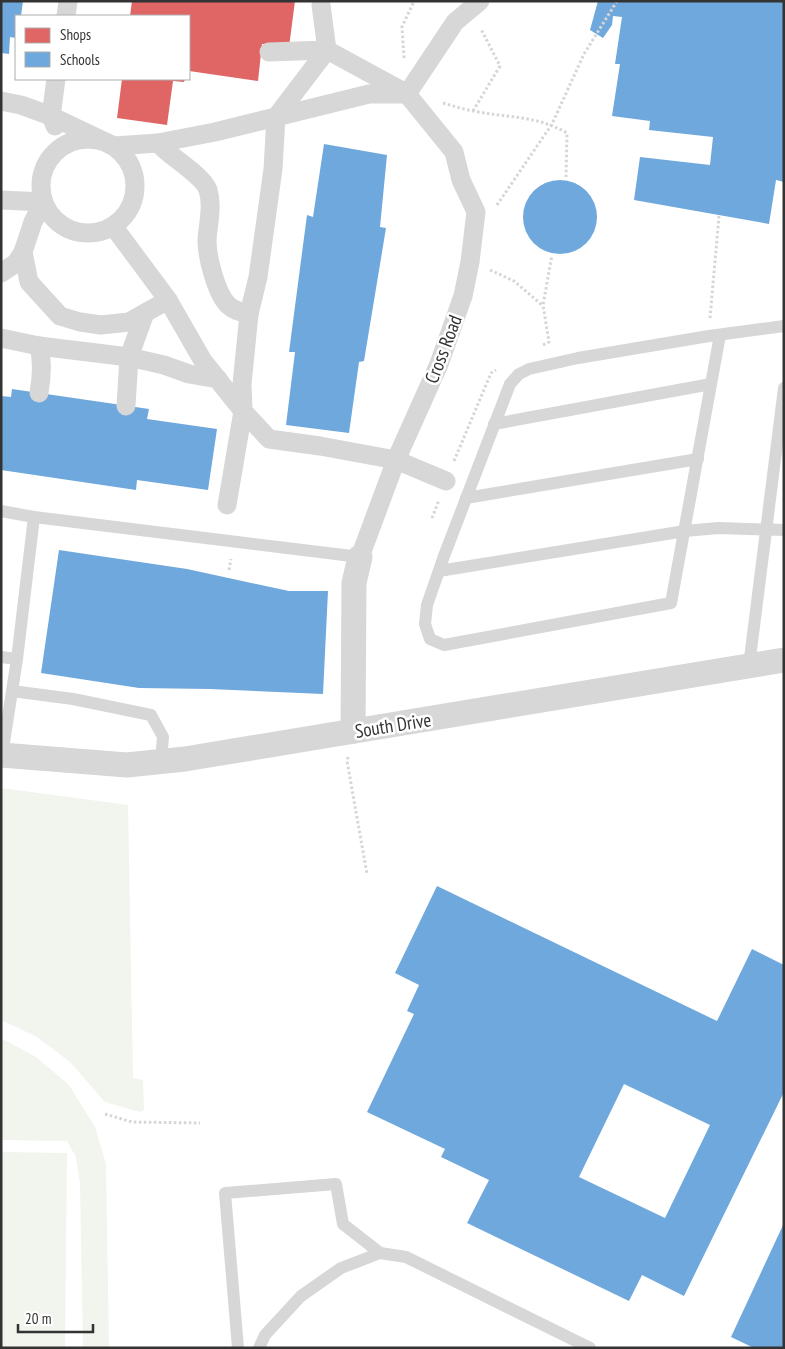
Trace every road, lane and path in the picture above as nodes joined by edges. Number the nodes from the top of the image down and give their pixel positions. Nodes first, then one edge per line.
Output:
1 (68, 1) edge
2 (414, 1) edge
3 (616, 1) edge
4 (321, 5) dead end
5 (475, 6) edge
6 (66, 15) edge
7 (327, 50) junction
8 (268, 52) dead end
9 (56, 80) edge
10 (407, 94) junction
11 (1, 102) edge
12 (473, 111) junction
13 (51, 116) junction
14 (276, 117) junction
15 (552, 124) junction
16 (158, 143) junction
17 (61, 146) junction
18 (114, 146) junction
19 (566, 177) dead end
20 (1, 200) edge
21 (43, 202) junction
22 (476, 212) junction
23 (719, 216) dead end
24 (113, 226) junction
25 (23, 252) junction
26 (470, 262) junction
27 (1, 273) edge
28 (168, 300) junction
29 (543, 305) dead end
30 (145, 312) junction
31 (249, 314) junction
32 (784, 326) edge
33 (715, 335) junction
34 (1, 338) edge
35 (39, 346) junction
36 (129, 357) junction
37 (218, 379) junction
38 (711, 384) junction
39 (783, 392) edge
40 (39, 393) dead end
41 (126, 406) dead end
42 (243, 411) junction
43 (494, 424) junction
44 (698, 459) junction
45 (396, 460) junction
46 (779, 463) edge
47 (446, 481) dead end
48 (466, 498) junction
49 (228, 505) dead end
50 (1, 511) edge
51 (34, 517) junction
52 (766, 530) junction
53 (784, 530) edge
54 (685, 531) junction
55 (360, 557) junction
56 (439, 571) junction
57 (1, 657) edge
58 (17, 659) junction
59 (784, 660) edge
60 (749, 666) junction
61 (12, 691) junction
62 (353, 731) junction
63 (2, 755) edge
64 (161, 761) junction
65 (367, 874) dead end
66 (104, 1114) dead end
67 (200, 1123) dead end
68 (380, 1253) junction
69 (238, 1348) edge
70 (259, 1348) edge
71 (590, 1348) edge

1 - 6 street
2 - 10 path
3 - 15 path
4 - 7 street
5 - 10 street
5 - 12 path
7 - 8 street
7 - 10 street
7 - 14 street
9 - 13 street
10 - 12 path
10 - 14 street
10 - 22 street
11 - 13 street
12 - 15 path
13 - 17 street
13 - 18 street
14 - 16 street
14 - 31 street
15 - 19 path
15 - 22 path
16 - 18 street
16 - 31 street
17 - 18 street
17 - 21 street
18 - 24 street
20 - 21 street
21 - 24 street
21 - 25 street
22 - 26 street, Cross Road
23 - 33 path
24 - 28 street
25 - 27 street
25 - 30 street
26 - 29 path
26 - 45 street, Cross Road
28 - 30 street
28 - 37 street
30 - 36 street
31 - 42 street
32 - 33 lane
33 - 38 lane
33 - 43 lane
34 - 35 street
35 - 36 street
35 - 40 street
36 - 37 street
36 - 41 street
37 - 42 street
38 - 43 lane
38 - 44 lane
39 - 46 lane
42 - 45 street
42 - 49 street
43 - 48 lane
44 - 48 lane
44 - 54 lane
45 - 47 street
45 - 55 street, Cross Road
46 - 52 lane
48 - 56 lane
50 - 51 lane
51 - 55 lane
51 - 58 lane
52 - 53 lane
52 - 54 lane
52 - 60 lane
54 - 56 lane
54 - 56 lane
55 - 62 street, Cross Road
57 - 58 lane
58 - 61 lane
59 - 60 street, South Drive
60 - 62 street, South Drive
61 - 63 lane
61 - 64 lane
62 - 64 street, South Drive
62 - 65 path
63 - 64 street, South Drive
66 - 67 path
68 - 69 lane
68 - 70 lane
68 - 71 lane

